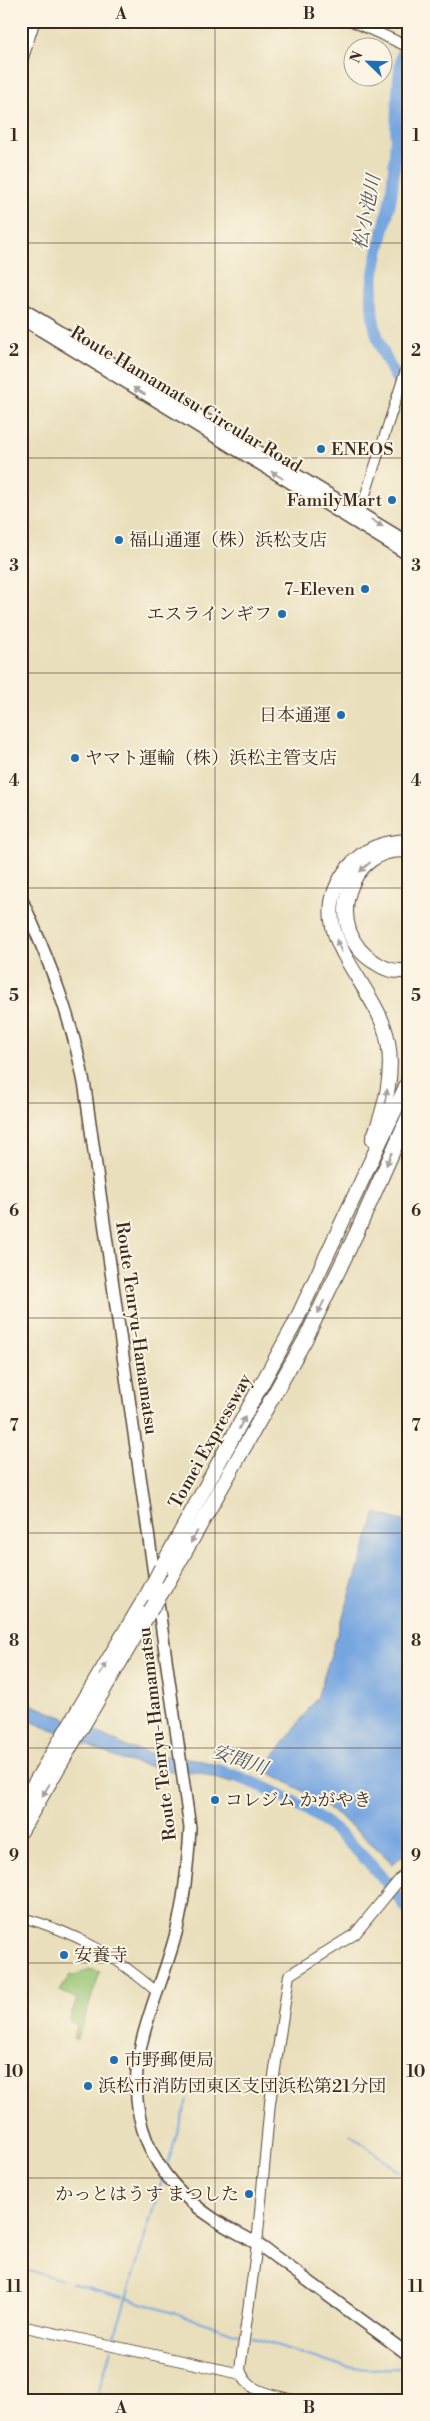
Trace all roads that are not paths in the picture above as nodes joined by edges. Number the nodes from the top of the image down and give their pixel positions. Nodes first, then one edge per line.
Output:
1 (35, 21) edge
2 (352, 21) edge
3 (405, 45) edge
4 (21, 66) edge
5 (21, 308) edge
6 (21, 318) edge
7 (409, 359) edge
8 (358, 518) junction
9 (409, 543) edge
10 (409, 555) edge
11 (409, 842) edge
12 (409, 851) edge
13 (21, 898) edge
14 (409, 970) edge
15 (409, 1080) edge
16 (409, 1114) edge
17 (320, 1272) junction
18 (225, 1470) junction
19 (212, 1492) junction
20 (83, 1714) junction
21 (65, 1746) junction
22 (21, 1806) edge
23 (21, 1831) edge
24 (409, 1868) edge
25 (21, 1917) edge
26 (157, 1992) junction
27 (257, 2244) junction
28 (21, 2326) edge
29 (409, 2355) edge
30 (242, 2374) junction
31 (292, 2400) edge

1 - 4 street
2 - 3 main road
5 - 8 main road, Route Hamamatsu Circular Road
8 -> 6 main road, Route Hamamatsu Circular Road
7 - 8 street
8 -> 9 main road, Route Hamamatsu Circular Road
8 - 10 main road, Route Hamamatsu Circular Road
17 -> 11 highway
12 -> 14 highway
13 - 26 main road, Route Tenryu-Hamamatsu
15 - 17 highway, Tomei Expressway
16 -> 18 highway, Tomei Expressway
18 -> 17 highway, Tomei Expressway
18 - 19 highway, Tomei Expressway
20 -> 19 highway, Tomei Expressway, bridge
19 -> 20 highway, Tomei Expressway, bridge
20 - 21 highway, Tomei Expressway
21 - 22 highway, Tomei Expressway
21 -> 23 highway, Tomei Expressway
24 - 27 main road
25 - 26 street
26 - 27 main road, Route Tenryu-Hamamatsu
27 - 29 main road, Route Tenryu-Hamamatsu
27 - 30 main road
28 - 30 main road
30 - 31 main road

